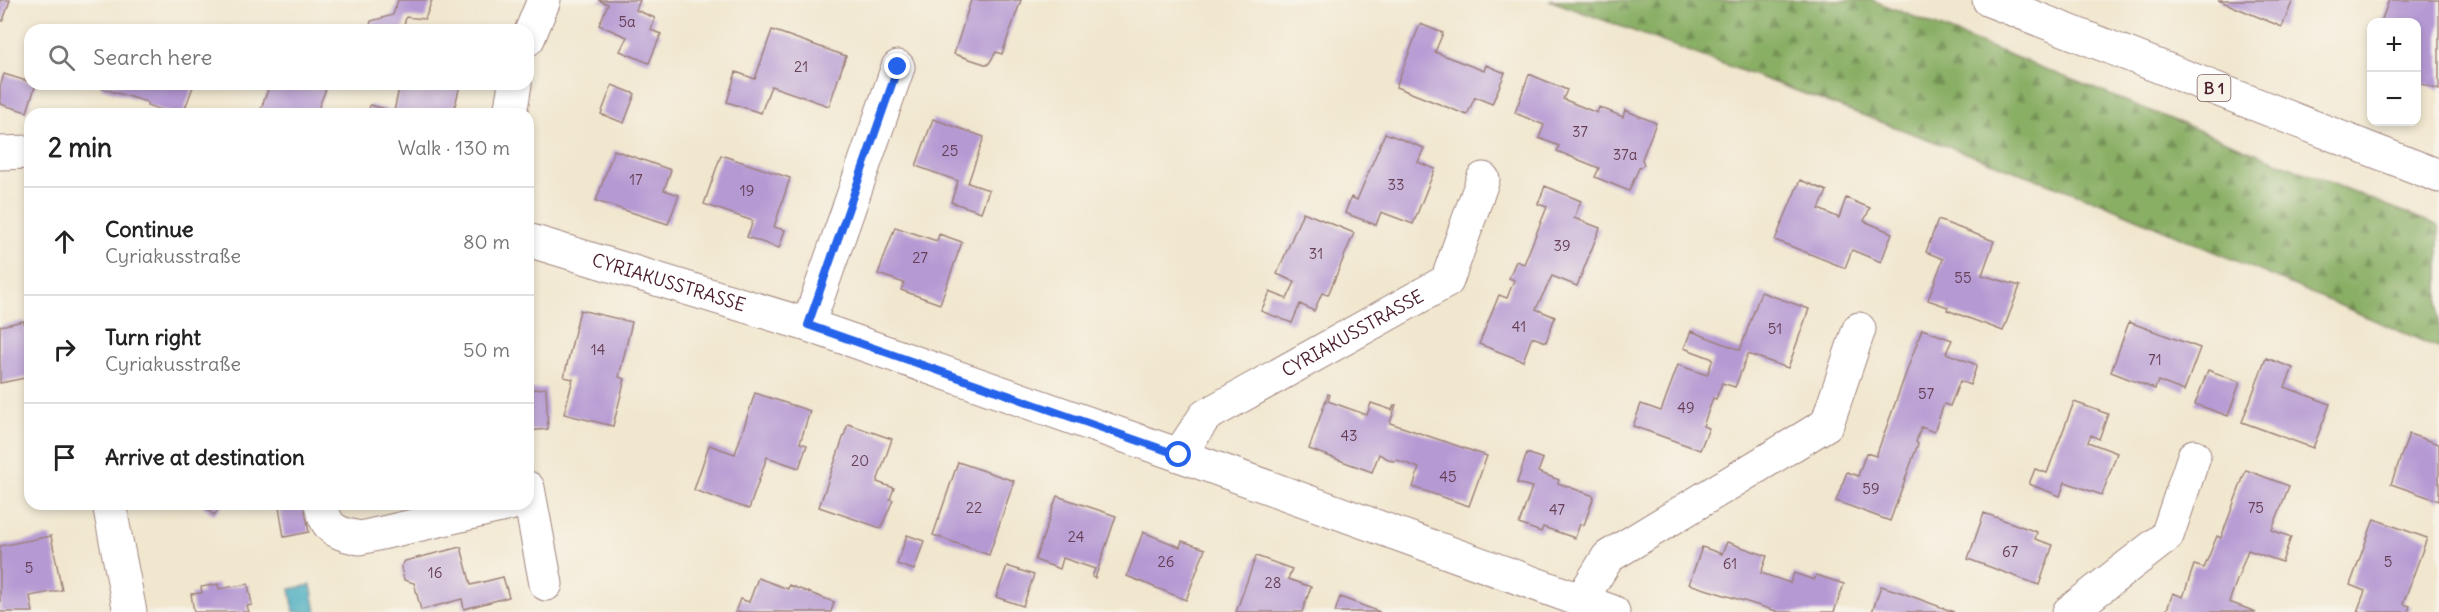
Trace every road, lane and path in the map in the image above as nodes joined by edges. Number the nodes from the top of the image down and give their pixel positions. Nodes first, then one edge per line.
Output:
1 (544, 0) edge
2 (1989, 0) edge
3 (534, 24) edge
4 (898, 67) dead end
5 (514, 90) edge
6 (511, 108) edge
7 (24, 152) edge
8 (0, 153) edge
9 (2439, 176) edge
10 (1483, 179) dead end
11 (534, 242) edge
12 (808, 325) junction
13 (1859, 329) dead end
14 (1179, 455) junction
15 (2194, 456) dead end
16 (110, 510) edge
17 (322, 510) edge
18 (475, 510) edge
19 (527, 510) edge
20 (546, 584) dead end
21 (1581, 600) junction
22 (130, 612) edge
23 (1613, 612) edge
24 (2069, 612) edge

1 - 3 street
2 - 9 street, B 1
4 - 12 street
5 - 6 street
7 - 8 street
10 - 14 street, CYRIAKUSSTRASSE
11 - 12 street, CYRIAKUSSTRASSE
12 - 14 street, CYRIAKUSSTRASSE
13 - 21 street
14 - 21 street, CYRIAKUSSTRASSE
15 - 24 street
16 - 22 street
17 - 18 street
19 - 20 street
21 - 23 street, CYRIAKUSSTRASSE

